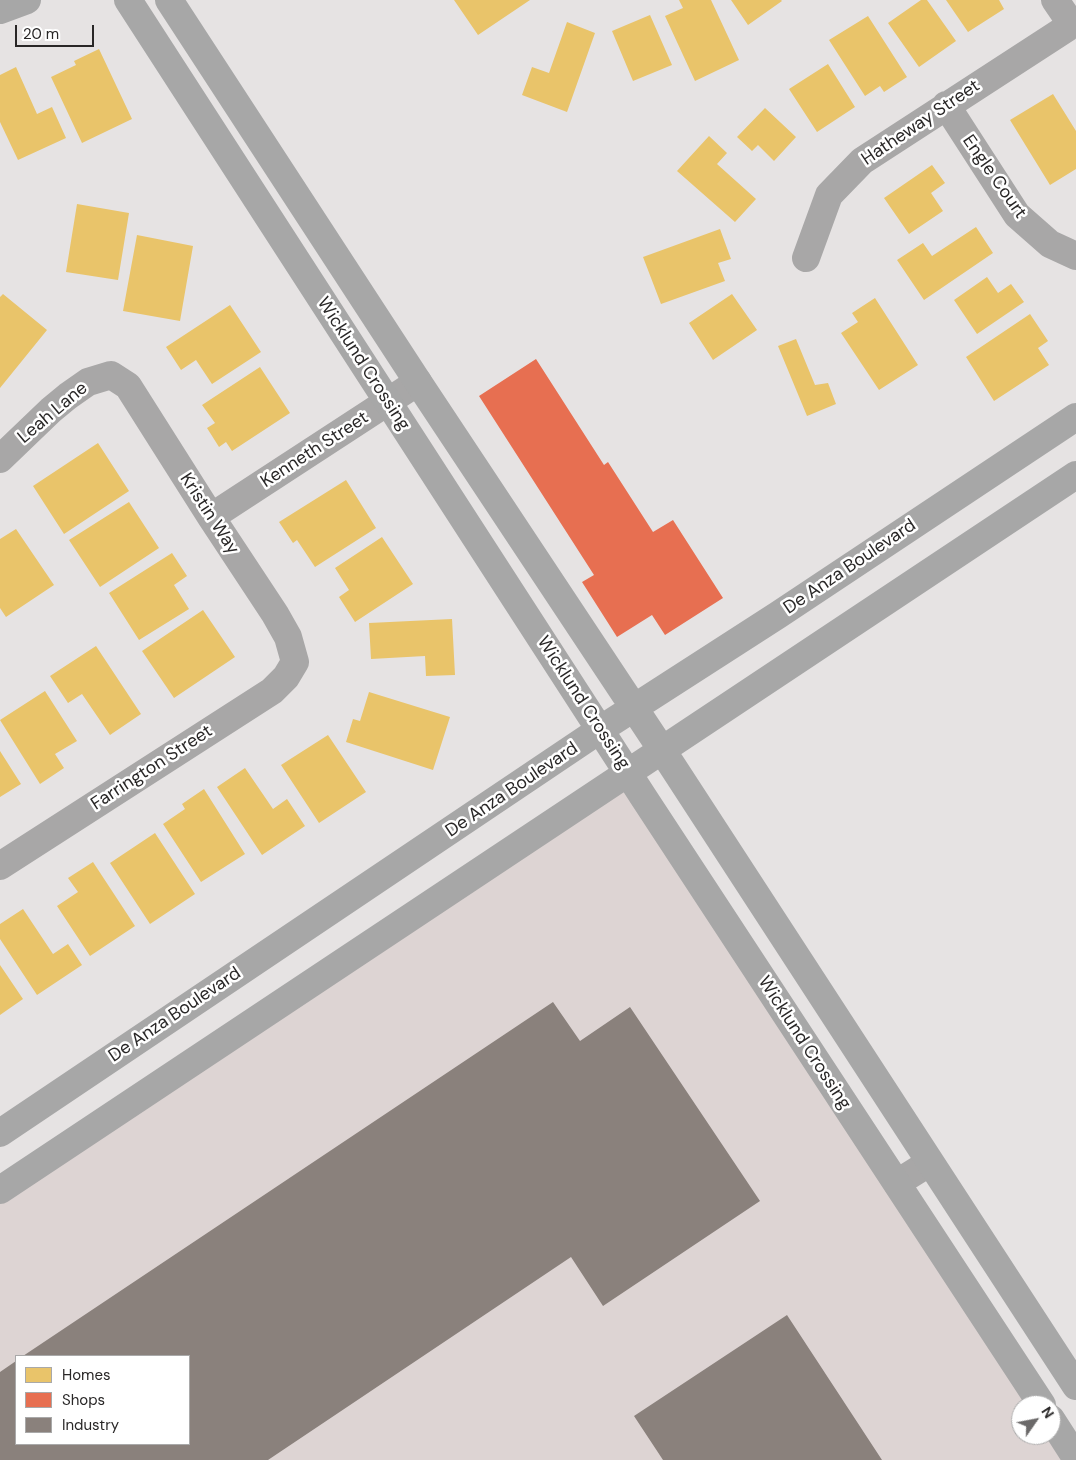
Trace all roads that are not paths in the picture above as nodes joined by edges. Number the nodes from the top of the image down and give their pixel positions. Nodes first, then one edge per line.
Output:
1 (27, 0) edge
2 (128, 0) edge
3 (168, 0) edge
4 (1055, 0) edge
5 (0, 10) edge
6 (1074, 24) edge
7 (946, 105) junction
8 (1076, 256) edge
9 (806, 258) dead end
10 (111, 375) joint
11 (418, 382) junction
12 (388, 403) junction
13 (1076, 417) edge
14 (0, 459) edge
15 (1076, 475) edge
16 (211, 517) junction
17 (295, 662) joint
18 (634, 708) junction
19 (601, 729) junction
20 (662, 750) junction
21 (627, 772) junction
22 (0, 866) edge
23 (0, 1133) edge
24 (929, 1163) junction
25 (897, 1184) junction
26 (0, 1190) edge
27 (1076, 1386) edge
28 (1035, 1395) edge
29 (1061, 1435) edge
30 (1076, 1458) edge

1 - 5 street
2 - 12 street, Wicklund Crossing
3 - 11 street, Wicklund Crossing
4 - 6 street
6 - 7 street, Hatheway Street
7 - 8 street, Engle Court
7 - 9 street, Hatheway Street
10 - 14 street, Leah Lane
10 - 16 street, Kristin Way
11 - 12 street, Kenneth Street
11 - 18 street, Wicklund Crossing
12 - 16 street, Kenneth Street
12 - 19 street, Wicklund Crossing
13 - 18 street, De Anza Boulevard
15 - 20 street
16 - 17 street, Kristin Way
17 - 22 street, Farrington Street
18 - 19 street, De Anza Boulevard
18 - 20 street, Wicklund Crossing
19 - 21 street, Wicklund Crossing
19 - 23 street, De Anza Boulevard
20 - 21 street
20 - 24 street, Wicklund Crossing
21 - 25 street, Wicklund Crossing
21 - 26 street
24 - 25 street
24 - 27 street, Wicklund Crossing
25 - 28 street, Wicklund Crossing
29 - 30 street

